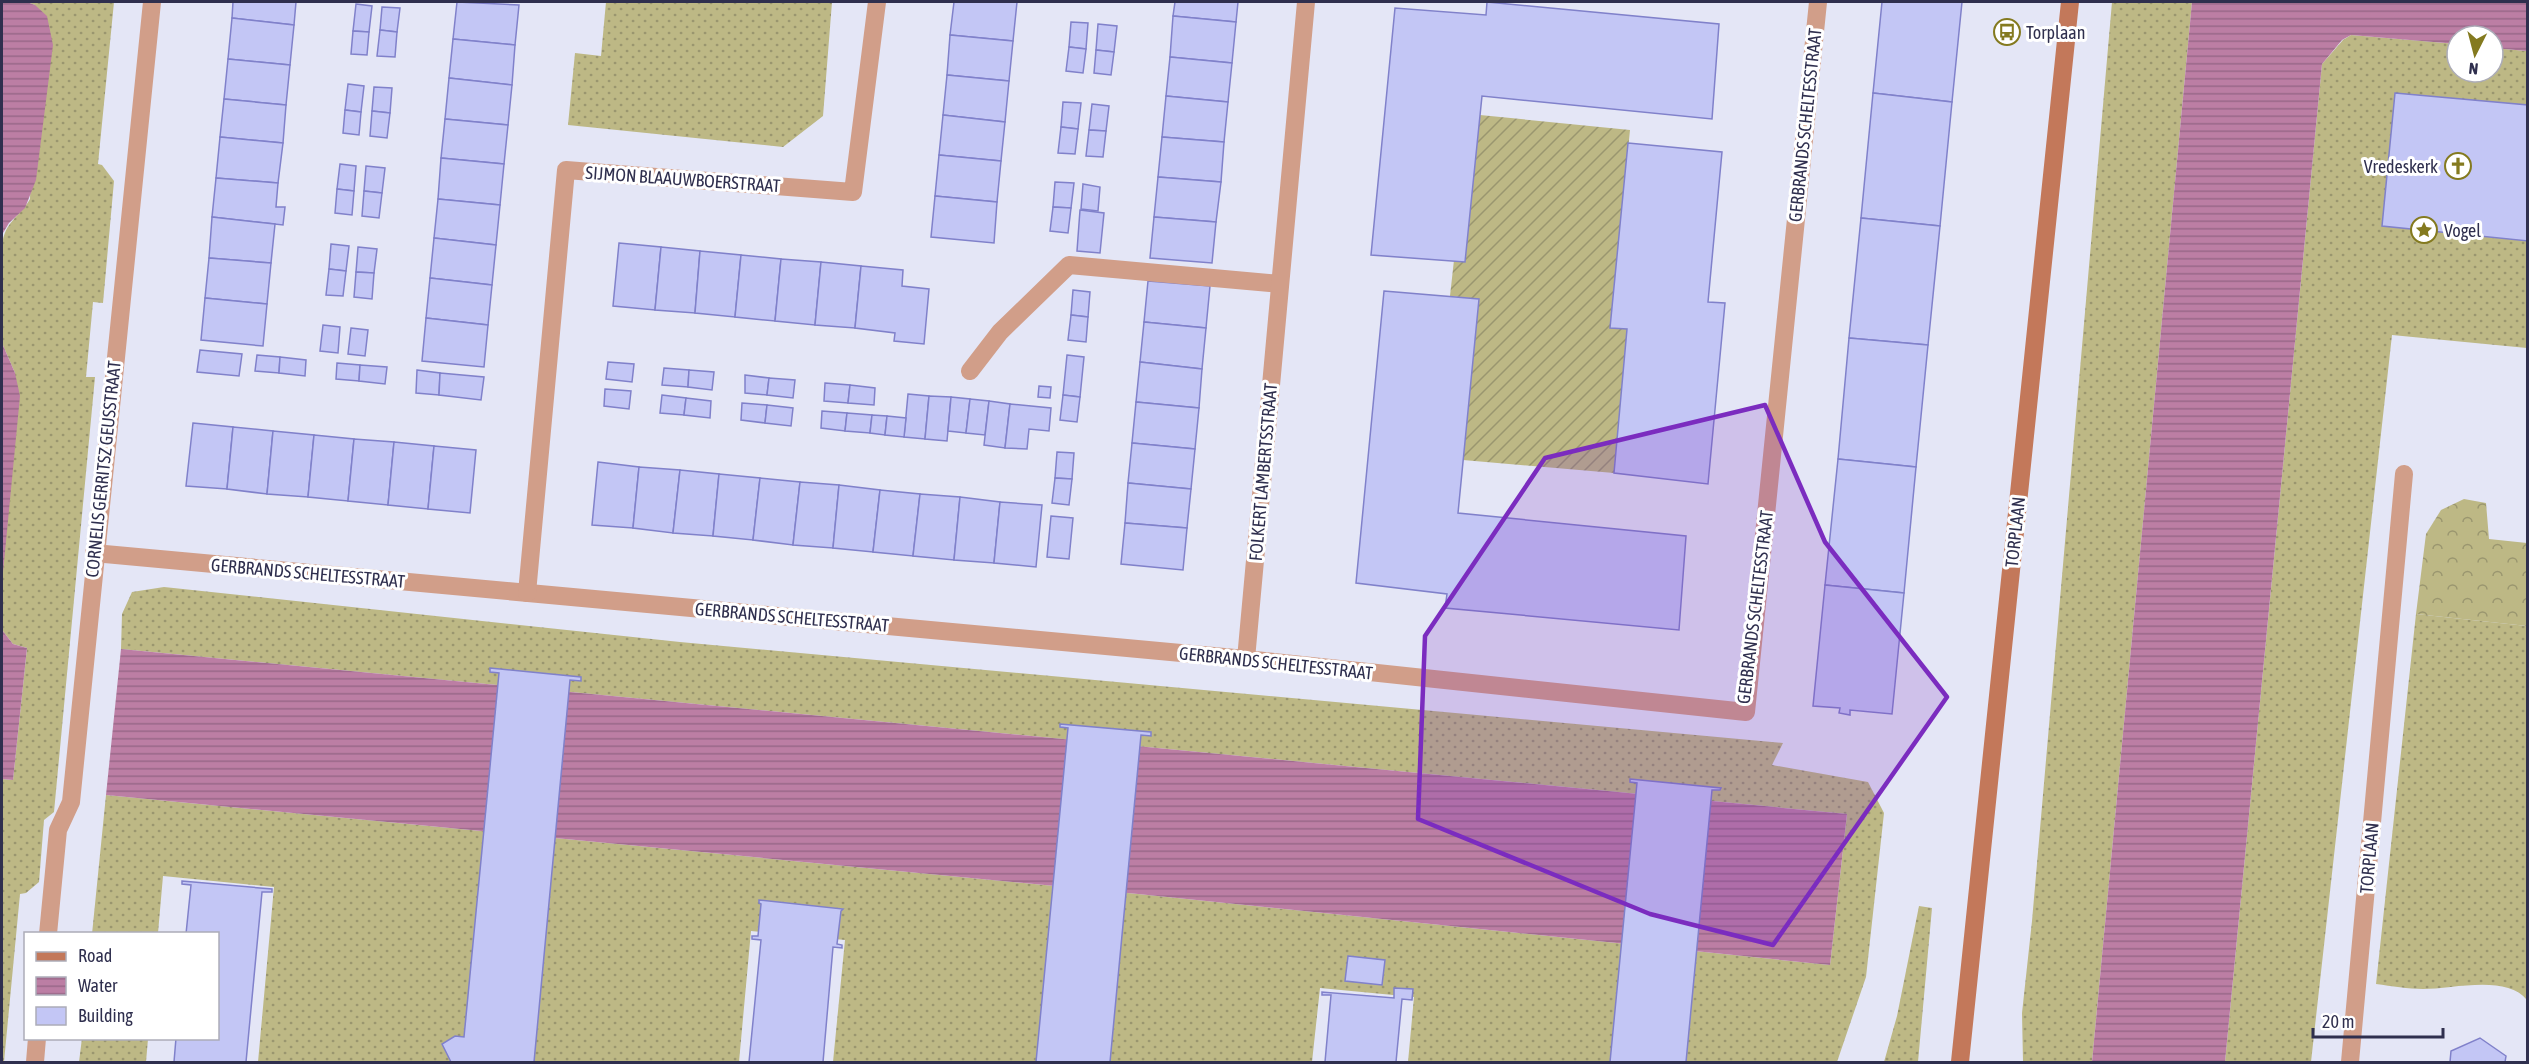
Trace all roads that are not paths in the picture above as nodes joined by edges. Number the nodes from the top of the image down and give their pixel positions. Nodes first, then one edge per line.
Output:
1 (152, 2) edge
2 (877, 2) edge
3 (1306, 2) edge
4 (1818, 2) edge
5 (2070, 2) edge
6 (1280, 284) junction
7 (969, 371) dead end
8 (2404, 474) dead end
9 (94, 553) junction
10 (527, 593) junction
11 (1246, 659) junction
12 (48, 932) edge
13 (38, 1040) edge
14 (35, 1062) edge
15 (1960, 1062) edge
16 (2350, 1062) edge

1 - 9 street, CORNELIS GERRITSZ GEUSSTRAAT
2 - 10 street, SIJMON BLAAUWBOERSTRAAT
3 - 6 street, FOLKERT LAMBERTSSTRAAT
4 - 11 street, GERBRANDS SCHELTESSTRAAT
5 - 15 street, TORPLAAN
6 - 7 street
6 - 11 street, FOLKERT LAMBERTSSTRAAT
8 - 16 street, TORPLAAN
9 - 10 street, GERBRANDS SCHELTESSTRAAT
9 - 12 street, CORNELIS GERRITSZ GEUSSTRAAT
10 - 11 street, GERBRANDS SCHELTESSTRAAT
13 - 14 street

